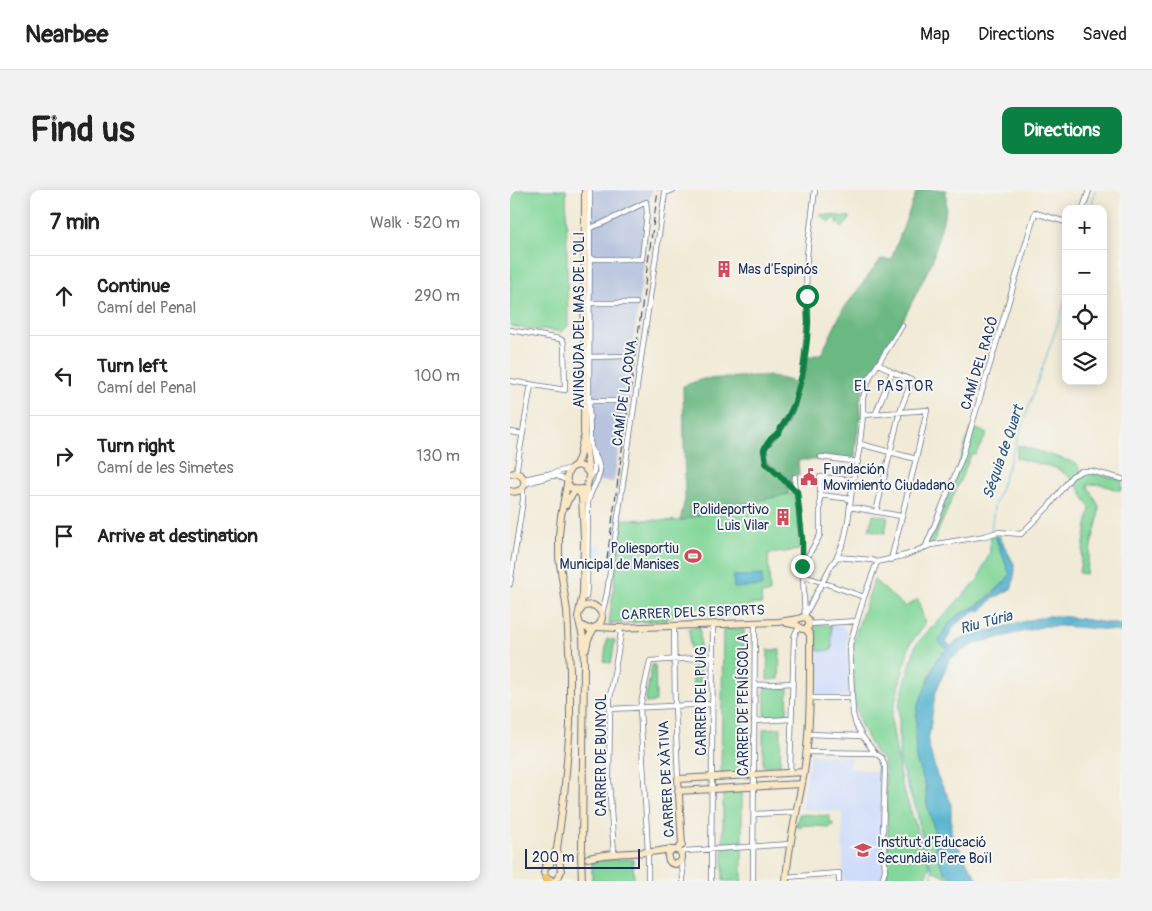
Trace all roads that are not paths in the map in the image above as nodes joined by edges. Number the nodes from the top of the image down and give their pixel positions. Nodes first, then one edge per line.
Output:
1 (585, 190) edge
2 (590, 190) edge
3 (673, 190) edge
4 (815, 190) edge
5 (1089, 190) edge
6 (665, 191) edge
7 (1084, 205) edge
8 (1062, 221) edge
9 (590, 228) junction
10 (590, 259) junction
11 (589, 303) junction
12 (636, 303) dead end
13 (902, 326) dead end
14 (510, 330) edge
15 (628, 356) dead end
16 (589, 357) junction
17 (879, 364) junction
18 (891, 371) junction
19 (912, 380) junction
20 (510, 381) edge
21 (531, 385) junction
22 (930, 388) dead end
23 (589, 401) junction
24 (622, 401) dead end
25 (900, 411) junction
26 (876, 413) junction
27 (863, 414) junction
28 (510, 432) edge
29 (584, 432) junction
30 (523, 434) junction
31 (860, 444) junction
32 (592, 450) junction
33 (890, 452) junction
34 (820, 457) dead end
35 (916, 459) junction
36 (858, 462) junction
37 (573, 467) junction
38 (588, 472) junction
39 (513, 474) edge
40 (795, 477) dead end
41 (1122, 479) edge
42 (853, 480) junction
43 (567, 482) junction
44 (524, 483) junction
45 (588, 483) junction
46 (577, 490) junction
47 (795, 491) junction
48 (513, 492) edge
49 (820, 495) junction
50 (851, 499) junction
51 (523, 500) junction
52 (583, 507) junction
53 (850, 507) junction
54 (876, 512) junction
55 (561, 516) junction
56 (901, 516) junction
57 (926, 546) junction
58 (837, 557) junction
59 (890, 560) junction
60 (877, 562) junction
61 (802, 566) junction
62 (803, 577) junction
63 (822, 582) junction
64 (510, 584) edge
65 (584, 596) junction
66 (864, 597) junction
67 (605, 600) junction
68 (593, 606) junction
69 (580, 611) junction
70 (602, 617) junction
71 (856, 621) junction
72 (803, 622) junction
73 (755, 623) junction
74 (713, 624) junction
75 (581, 625) junction
76 (674, 626) junction
77 (608, 627) junction
78 (596, 628) junction
79 (617, 628) junction
80 (712, 658) junction
81 (675, 659) junction
82 (584, 665) junction
83 (792, 683) junction
84 (755, 685) junction
85 (811, 698) junction
86 (852, 698) junction
87 (712, 704) junction
88 (675, 706) junction
89 (640, 708) junction
90 (610, 709) junction
91 (791, 719) junction
92 (754, 721) junction
93 (809, 734) junction
94 (862, 736) junction
95 (806, 752) junction
96 (875, 753) junction
97 (804, 772) junction
98 (790, 773) junction
99 (754, 776) junction
100 (712, 778) junction
101 (678, 780) junction
102 (801, 784) junction
103 (754, 786) junction
104 (712, 789) junction
105 (678, 791) junction
106 (796, 812) junction
107 (754, 814) junction
108 (791, 844) junction
109 (754, 846) junction
110 (711, 849) junction
111 (556, 850) junction
112 (648, 852) junction
113 (656, 852) junction
114 (614, 854) junction
115 (586, 855) junction
116 (668, 856) junction
117 (678, 856) junction
118 (550, 864) junction
119 (559, 866) junction
120 (786, 879) edge
121 (551, 880) edge
122 (584, 881) edge
123 (648, 881) edge
124 (683, 881) edge
125 (711, 881) edge
126 (753, 881) edge
127 (839, 881) edge
128 (882, 881) edge

1 - 29 main road
2 - 9 street, AVINGUDA DEL MAS DE L'OLI
3 - 6 street
4 - 47 street
5 - 7 street
6 - 67 street, CAMÍ DE LA COVA
8 - 57 street, CAMÍ DEL RACÓ
9 - 10 street, AVINGUDA DEL MAS DE L'OLI
9 - 10 street
10 - 11 street, AVINGUDA DEL MAS DE L'OLI
11 - 12 street
11 - 16 street, AVINGUDA DEL MAS DE L'OLI
13 - 17 street
14 - 21 street
15 - 16 street
16 - 23 street, AVINGUDA DEL MAS DE L'OLI
17 - 18 street
17 - 27 street
18 - 19 street
18 - 26 street
19 - 22 street
19 - 25 street
20 - 21 street
21 - 30 street
23 - 24 street
23 - 32 street, AVINGUDA DEL MAS DE L'OLI
25 - 26 street
25 - 33 street
25 - 35 street
26 - 27 street
27 - 31 street
28 - 30 street
29 - 37 main road
29 - 38 main road
30 - 39 street
31 - 33 street
31 - 36 street
32 - 45 street, AVINGUDA DEL MAS DE L'OLI
32 - 65 street, AVINGUDA DEL MAS DE L'OLI
33 - 35 street
33 - 54 street
34 - 36 street
35 - 56 street
36 - 42 street
37 - 38 main road
37 - 43 main road
37 - 44 street
38 - 45 main road
39 - 44 main road
40 - 47 street
41 - 57 street
42 - 49 street
42 - 50 street
43 - 44 street
43 - 46 main road
43 - 55 main road
44 - 48 main road
44 - 51 street
45 - 46 main road
45 - 52 main road
46 - 52 main road
46 - 55 main road
47 - 61 street
48 - 51 street
49 - 50 street
49 - 61 street
50 - 53 street
51 - 64 street
52 - 65 main road
53 - 54 street
53 - 58 street
54 - 56 street
55 - 111 main road
56 - 59 street
57 - 59 street
58 - 60 street
58 - 63 street
59 - 60 street
60 - 66 street
61 - 62 street
62 - 63 street
62 - 72 street
63 - 66 street
63 - 72 street
65 - 68 main road
65 - 69 main road
66 - 71 street
67 - 68 street
67 - 70 street, CAMÍ DE LA COVA
68 - 69 main road
68 - 70 main road
69 - 75 main road
70 - 77 main road, CARRER DELS ESPORTS
70 - 78 main road
71 - 72 street
71 - 86 street
72 - 73 main road, CARRER DELS ESPORTS
72 - 83 street
72 - 85 main road
73 - 74 main road, CARRER DELS ESPORTS
73 - 84 street, CARRER DE PENÍSCOLA
74 - 76 main road, CARRER DELS ESPORTS
74 - 80 street, CARRER DEL PUIG
75 - 78 main road
75 - 82 main road
76 - 79 main road, CARRER DELS ESPORTS
76 - 81 street, CARRER DE XÀTIVA
77 - 78 main road, CARRER DELS ESPORTS
77 - 79 main road, CARRER DELS ESPORTS
78 - 82 main road
79 - 90 street, CARRER DE BUNYOL
80 - 81 street
80 - 87 street, CARRER DEL PUIG
81 - 88 street, CARRER DE XÀTIVA
81 - 89 street
82 - 115 main road
83 - 84 street
83 - 91 street
84 - 92 street, CARRER DE PENÍSCOLA
85 - 86 street
85 - 93 main road
86 - 94 street
87 - 88 street
87 - 100 street, CARRER DEL PUIG
88 - 89 street
88 - 101 street, CARRER DE XÀTIVA
89 - 90 street
89 - 112 street
90 - 114 street, CARRER DE BUNYOL
91 - 92 street
91 - 98 street
92 - 99 street, CARRER DE PENÍSCOLA
93 - 94 street
93 - 95 main road
94 - 96 street
95 - 96 street
95 - 97 main road
96 - 128 street
97 - 98 main road
97 - 102 main road
98 - 99 main road
99 - 100 main road
99 - 103 street, CARRER DE PENÍSCOLA
100 - 101 main road
100 - 104 street, CARRER DEL PUIG
101 - 105 main road, CARRER DE XÀTIVA
102 - 103 main road
102 - 106 main road
103 - 104 main road
103 - 107 street, CARRER DE PENÍSCOLA
104 - 105 main road
104 - 110 street, CARRER DEL PUIG
105 - 117 main road, CARRER DE XÀTIVA
106 - 107 street
106 - 108 main road
107 - 109 street, CARRER DE PENÍSCOLA
108 - 109 street
108 - 120 main road
109 - 110 street
109 - 126 street, CARRER DE PENÍSCOLA
110 - 117 street
110 - 125 street, CARRER DEL PUIG
111 - 118 main road
111 - 119 main road
112 - 113 main road
112 - 114 main road
112 - 123 street
113 - 116 main road
113 - 117 main road
114 - 115 main road
115 - 122 main road
116 - 117 main road
116 - 117 main road
117 - 124 street
118 - 119 main road
118 - 121 main road
119 - 121 main road
120 - 127 street

